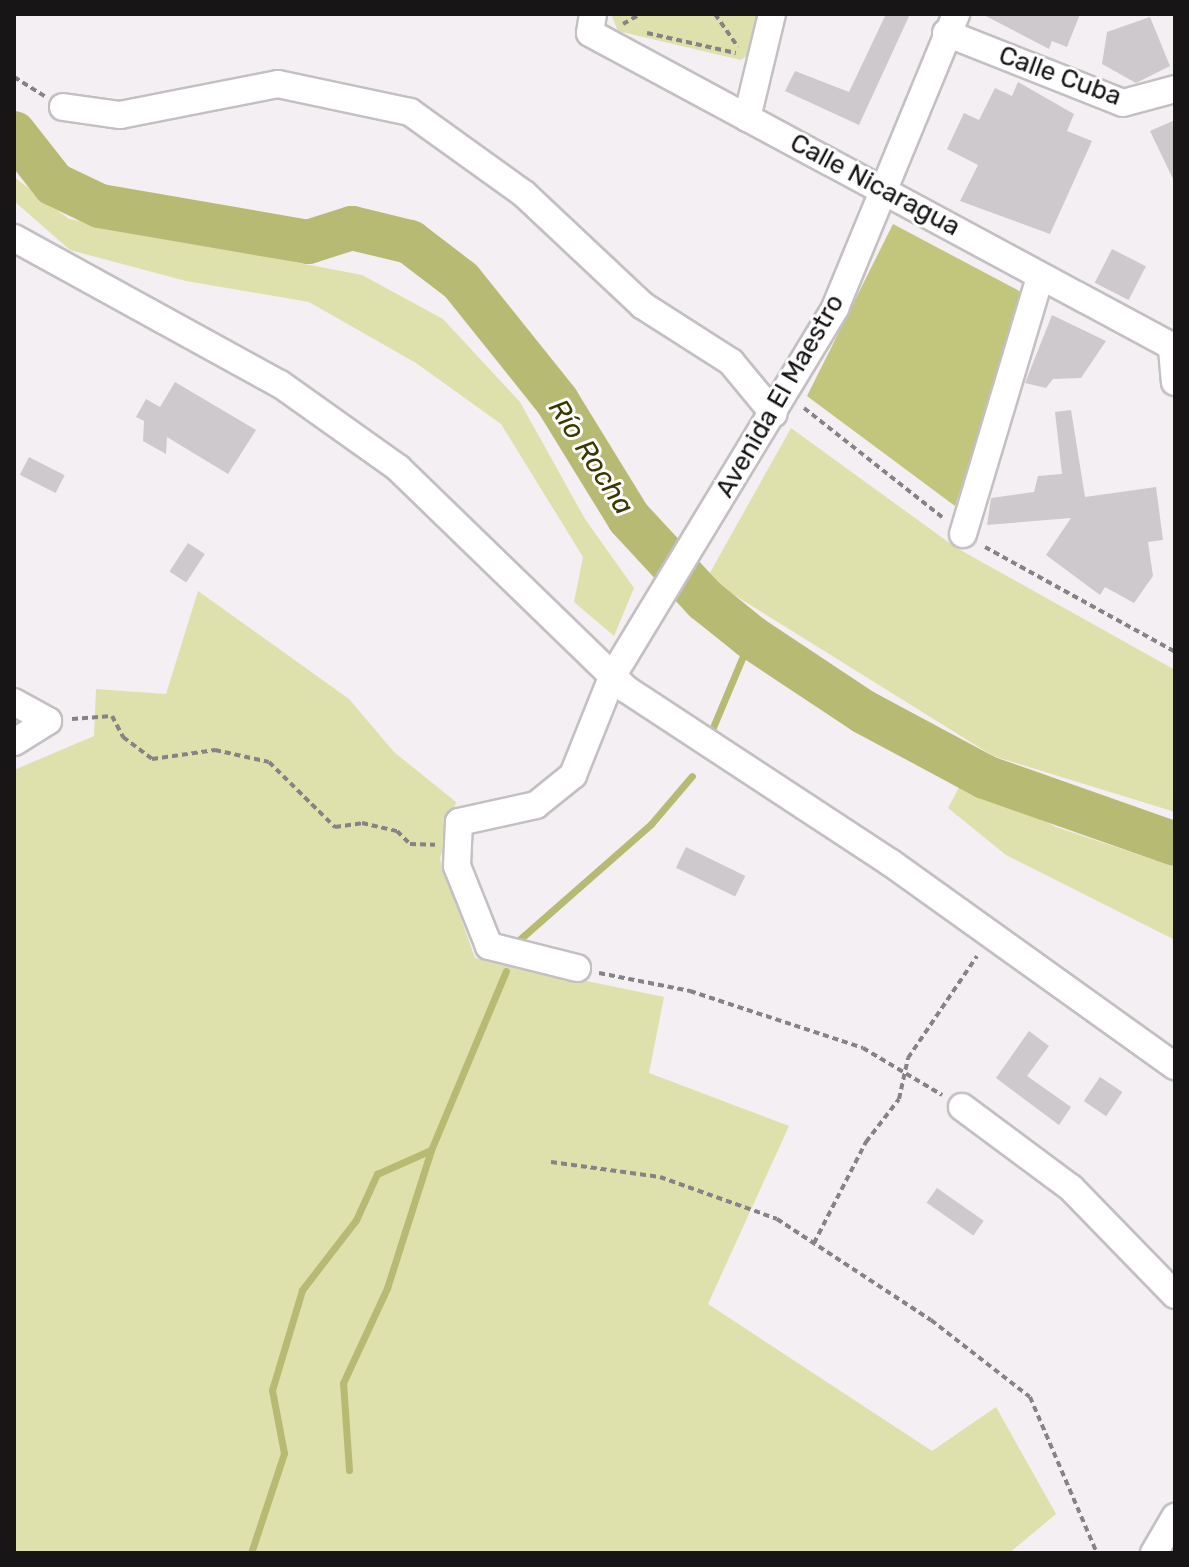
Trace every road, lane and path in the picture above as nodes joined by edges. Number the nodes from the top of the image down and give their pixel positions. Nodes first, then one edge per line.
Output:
1 (593, 14) edge
2 (620, 14) edge
3 (640, 14) edge
4 (715, 14) edge
5 (772, 14) edge
6 (951, 23) edge
7 (617, 27) junction
8 (748, 41) dead end
9 (744, 55) junction
10 (14, 77) edge
11 (1175, 89) edge
12 (63, 107) joint
13 (747, 118) junction
14 (882, 186) junction
15 (14, 238) edge
16 (1040, 277) junction
17 (1173, 348) edge
18 (1175, 382) edge
19 (774, 414) junction
20 (963, 534) dead end
21 (613, 675) junction
22 (14, 702) edge
23 (48, 721) junction
24 (14, 742) edge
25 (458, 847) junction
26 (992, 935) junction
27 (577, 968) joint
28 (1175, 1066) edge
29 (903, 1072) junction
30 (962, 1107) joint
31 (551, 1162) dead end
32 (814, 1243) junction
33 (1175, 1295) edge
34 (1175, 1517) edge
35 (1097, 1553) edge
36 (1154, 1553) edge

1 - 13 street, Calle Nicaragua
2 - 7 path
3 - 7 path
4 - 9 path
5 - 13 street
6 - 11 street, Calle Cuba
6 - 14 street, Avenida El Maestro
7 - 9 path
8 - 9 path
10 - 12 path
12 - 19 street
13 - 14 street, Calle Nicaragua
14 - 16 street, Calle Nicaragua
14 - 19 street, Avenida El Maestro
15 - 21 street
16 - 17 street, Calle Nicaragua
16 - 20 street
17 - 18 street
19 - 21 street, Avenida El Maestro
21 - 25 street, Avenida El Maestro
21 - 26 street
22 - 23 street
23 - 24 street
23 - 25 path
25 - 27 street
26 - 28 street
26 - 29 path
27 - 29 path
29 - 30 path
29 - 32 path
30 - 33 street
31 - 32 path
32 - 35 path
34 - 36 street

